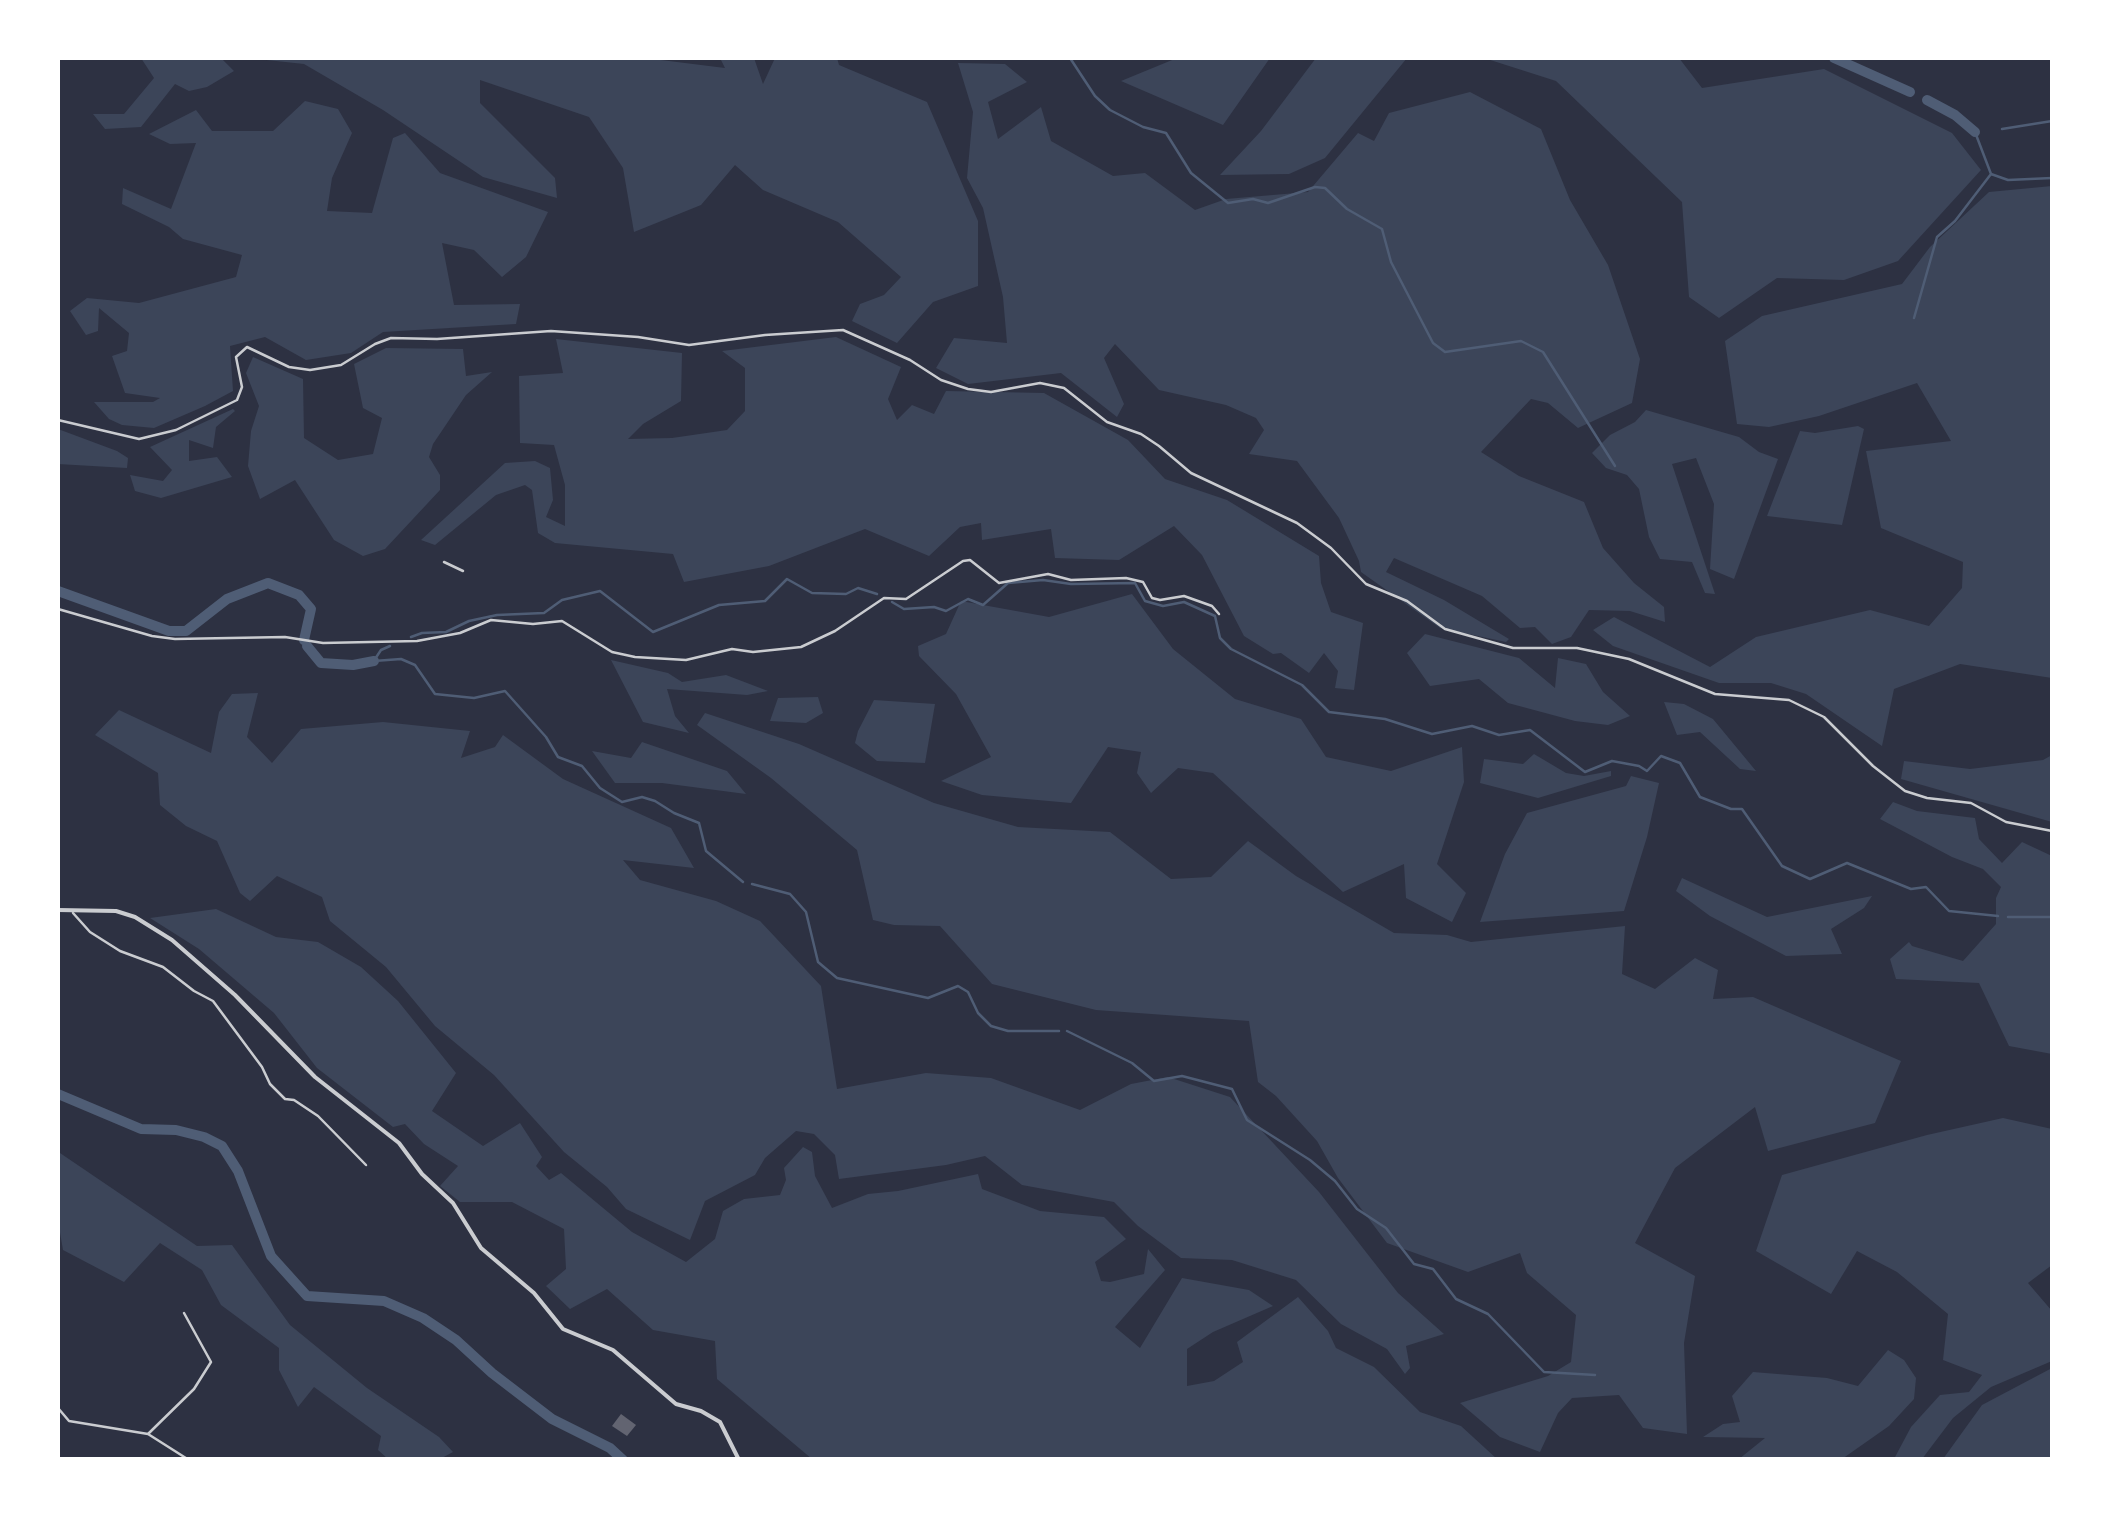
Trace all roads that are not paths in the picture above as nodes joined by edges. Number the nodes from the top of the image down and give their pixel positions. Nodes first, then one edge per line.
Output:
1 (58, 420) edge
2 (444, 562) dead end
3 (463, 571) dead end
4 (58, 609) edge
5 (1219, 614) dead end
6 (2052, 830) edge
7 (58, 910) edge
8 (72, 912) junction
9 (366, 1164) dead end
10 (184, 1313) dead end
11 (58, 1408) edge
12 (148, 1434) junction
13 (189, 1460) edge
14 (739, 1460) edge

1 - 6 street
2 - 3 street
4 - 5 street
7 - 8 street
8 - 9 street
8 - 14 street
10 - 12 street
11 - 12 street
12 - 13 street

